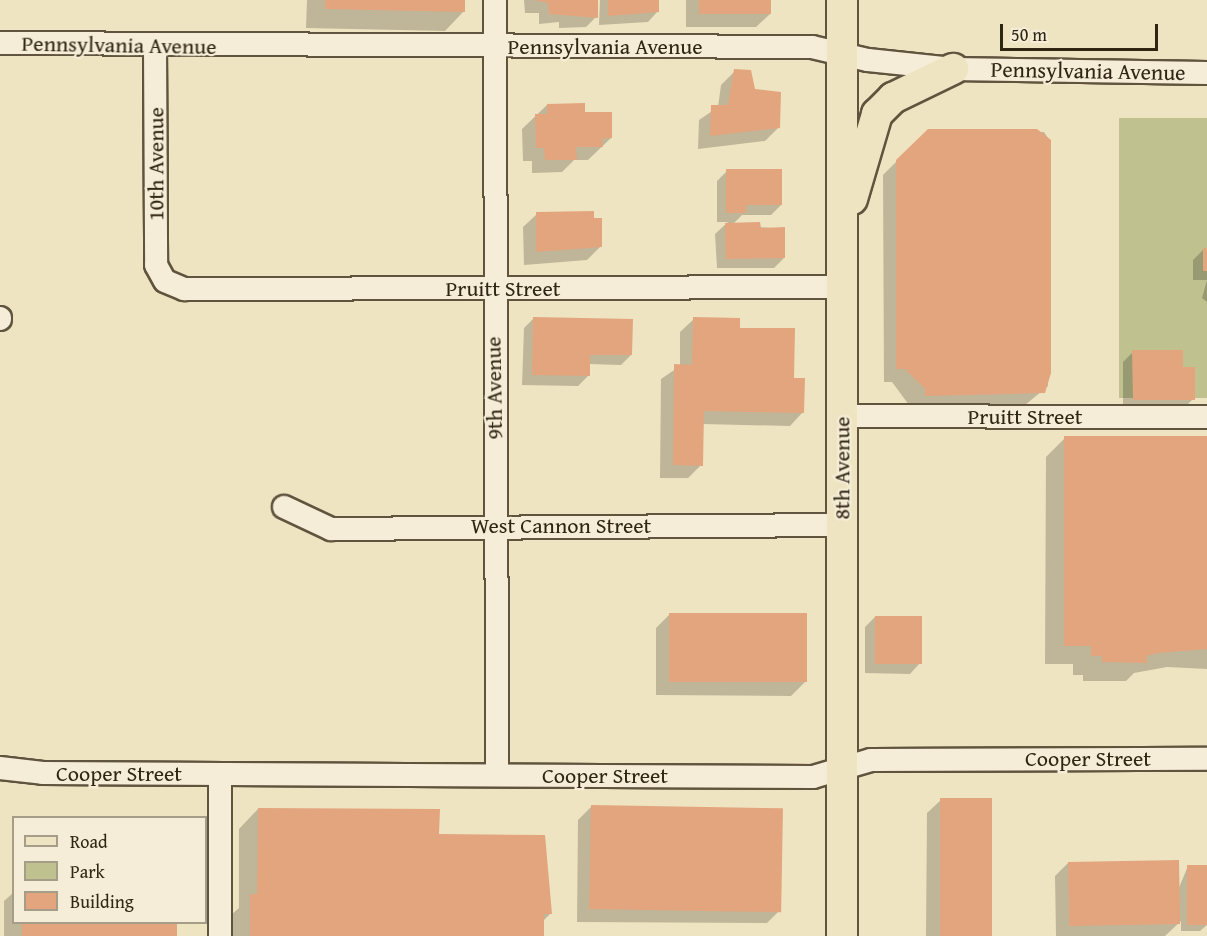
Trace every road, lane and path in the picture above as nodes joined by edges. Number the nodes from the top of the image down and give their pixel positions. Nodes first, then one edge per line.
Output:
1 (495, 0) edge
2 (842, 0) edge
3 (0, 43) edge
4 (155, 46) junction
5 (495, 47) junction
6 (842, 54) junction
7 (953, 69) junction
8 (1207, 73) edge
9 (843, 224) junction
10 (165, 281) joint
11 (843, 287) junction
12 (493, 290) junction
13 (842, 416) junction
14 (1207, 417) edge
15 (284, 507) dead end
16 (842, 525) junction
17 (495, 526) junction
18 (1207, 759) edge
19 (0, 768) edge
20 (842, 771) junction
21 (220, 774) junction
22 (497, 775) junction
23 (220, 936) edge
24 (842, 936) edge

1 - 5 street, 9th Avenue
2 - 6 main road, 8th Avenue
3 - 4 street, Pennsylvania Avenue
4 - 5 street, Pennsylvania Avenue
4 - 10 street, 10th Avenue
5 - 6 street, Pennsylvania Avenue
5 - 12 street, 9th Avenue
6 - 7 street, Pennsylvania Avenue
6 - 9 main road, 8th Avenue
7 - 8 street, Pennsylvania Avenue
7 - 9 main road
9 - 11 main road, 8th Avenue
10 - 12 street, Pruitt Street
11 - 12 street, Pruitt Street
11 - 13 main road, 8th Avenue
12 - 17 street, 9th Avenue
13 - 14 street, Pruitt Street
13 - 16 main road, 8th Avenue
15 - 17 street, West Cannon Street
16 - 17 street, West Cannon Street
16 - 20 main road, 8th Avenue
17 - 22 street, 9th Avenue
18 - 20 street, Cooper Street
19 - 21 street, Cooper Street
20 - 22 street, Cooper Street
20 - 24 main road, 8th Avenue
21 - 22 street, Cooper Street
21 - 23 street

